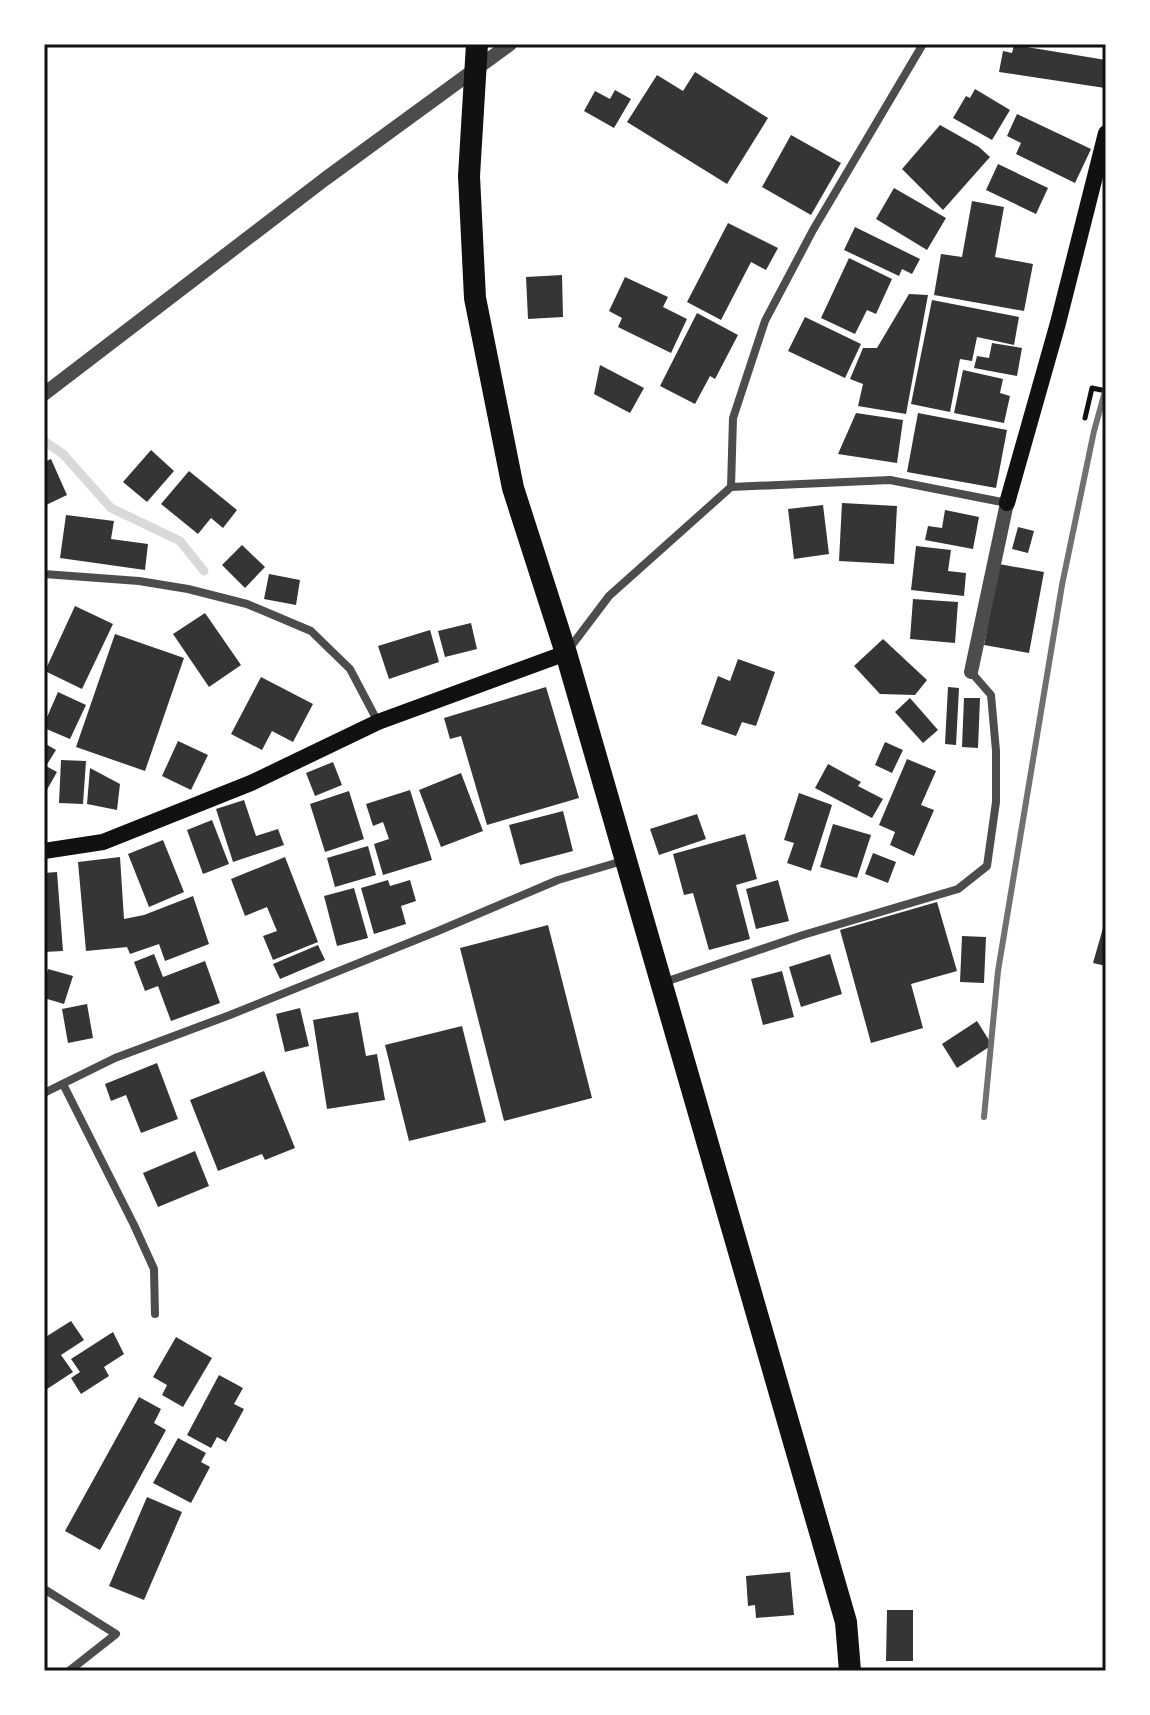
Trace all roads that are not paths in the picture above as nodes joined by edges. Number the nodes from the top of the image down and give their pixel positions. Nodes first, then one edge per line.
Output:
1 (477, 44) edge
2 (510, 44) edge
3 (923, 44) edge
4 (1106, 133) edge
5 (44, 394) edge
6 (731, 487) junction
7 (1007, 503) junction
8 (44, 574) edge
9 (566, 653) junction
10 (971, 672) joint
11 (378, 722) junction
12 (44, 851) edge
13 (626, 860) junction
14 (662, 983) junction
15 (63, 1084) junction
16 (44, 1093) edge
17 (155, 1314) dead end
18 (44, 1589) edge
19 (69, 1671) edge
20 (850, 1671) edge

1 - 9 highway
2 - 5 street
3 - 6 street
4 - 7 main road
6 - 7 street
6 - 9 street
7 - 10 street
8 - 11 street
9 - 11 main road
9 - 13 highway
10 - 14 street
11 - 12 main road
13 - 14 highway
13 - 15 street
14 - 20 highway
15 - 16 street
15 - 17 street
18 - 19 street

